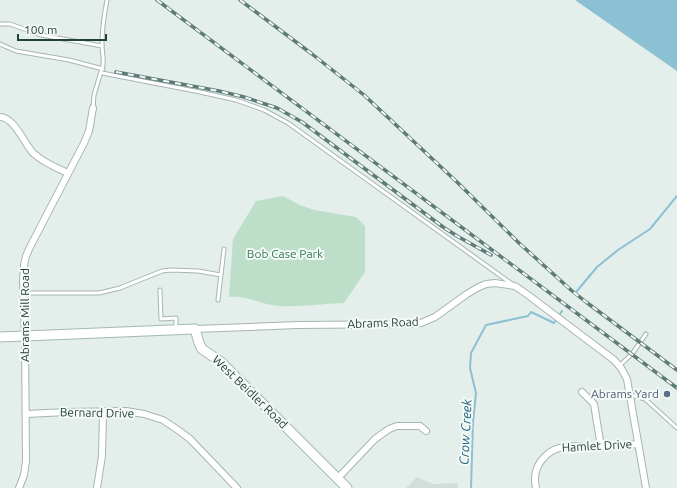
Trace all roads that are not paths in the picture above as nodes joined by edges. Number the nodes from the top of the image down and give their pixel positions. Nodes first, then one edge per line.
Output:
1 (107, 0) edge
2 (0, 24) edge
3 (0, 44) edge
4 (102, 46) junction
5 (102, 71) junction
6 (93, 108) joint
7 (0, 117) edge
8 (68, 173) junction
9 (224, 249) dead end
10 (221, 275) junction
11 (515, 286) junction
12 (160, 290) dead end
13 (24, 293) junction
14 (218, 300) dead end
15 (195, 329) junction
16 (177, 330) junction
17 (646, 334) dead end
18 (25, 336) junction
19 (0, 337) edge
20 (619, 366) junction
21 (582, 392) dead end
22 (629, 394) junction
23 (104, 412) junction
24 (26, 414) junction
25 (677, 428) edge
26 (426, 431) dead end
27 (638, 444) junction
28 (601, 447) junction
29 (338, 478) junction
30 (19, 488) edge
31 (97, 488) edge
32 (237, 488) edge
33 (347, 488) edge
34 (536, 488) edge
35 (646, 488) edge

1 - 4 lane
2 - 4 lane
3 - 5 lane
4 - 5 lane
5 - 6 lane
5 - 11 lane
6 - 8 street, Abrams Mill Road
7 - 8 street
8 - 13 street, Abrams Mill Road
9 - 10 lane
10 - 13 lane
10 - 14 lane
11 - 15 street, Abrams Road
11 - 20 street, Abrams Road
12 - 16 lane
13 - 18 street, Abrams Mill Road
15 - 16 street
15 - 29 street, West Beidler Road
16 - 18 street
17 - 20 lane
18 - 19 street
18 - 24 street, Abrams Mill Road
20 - 22 street, Abrams Road
21 - 28 street
22 - 25 lane
22 - 27 street, Abrams Road
23 - 24 street, Bernard Drive
23 - 31 street
23 - 32 street, Bernard Drive
24 - 30 street, Abrams Mill Road
26 - 29 street
27 - 28 street, Hamlet Drive
27 - 35 street, Abrams Road
28 - 34 street, Hamlet Drive
29 - 33 street, West Beidler Road

